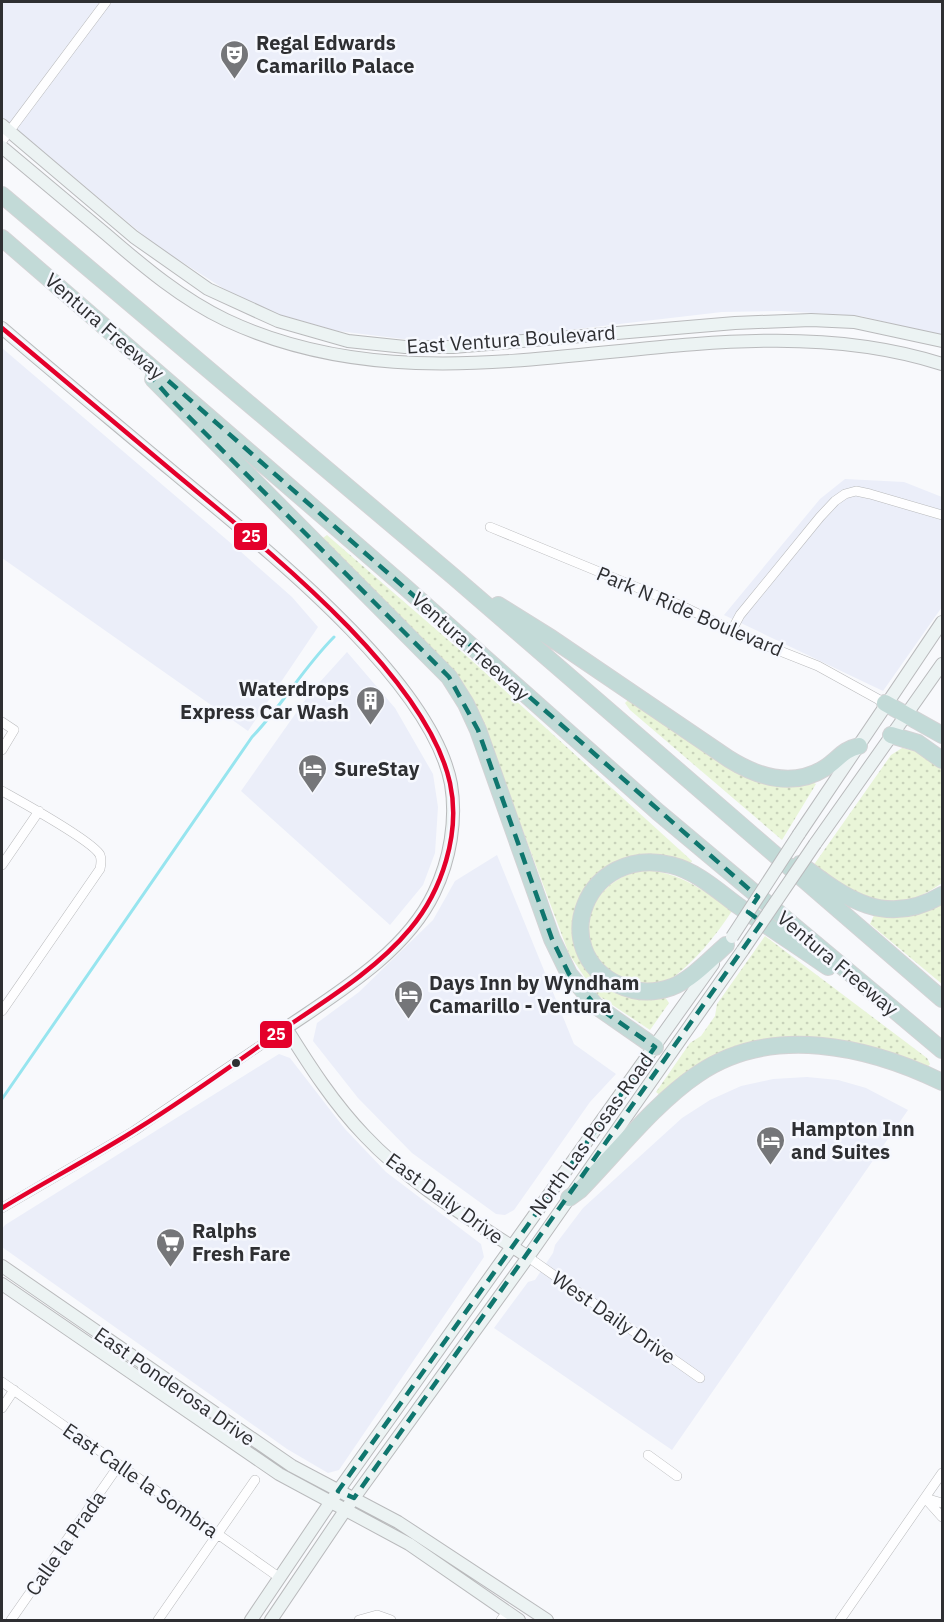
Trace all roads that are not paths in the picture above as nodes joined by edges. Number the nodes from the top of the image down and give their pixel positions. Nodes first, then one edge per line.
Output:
1 (106, 2) edge
2 (4, 132) edge
3 (2, 147) edge
4 (2, 195) edge
5 (2, 238) edge
6 (2, 328) edge
7 (108, 328) junction
8 (942, 341) edge
9 (942, 364) edge
10 (942, 515) edge
11 (490, 527) dead end
12 (454, 577) junction
13 (942, 621) edge
14 (732, 630) junction
15 (942, 664) edge
16 (885, 703) junction
17 (906, 714) junction
18 (3, 725) edge
19 (891, 735) junction
20 (942, 735) edge
21 (859, 746) junction
22 (2, 750) edge
23 (942, 759) edge
24 (2, 791) edge
25 (703, 791) junction
26 (39, 811) junction
27 (2, 865) edge
28 (942, 895) edge
29 (729, 941) junction
30 (942, 999) edge
31 (2, 1011) edge
32 (908, 1022) junction
33 (286, 1028) junction
34 (942, 1050) edge
35 (661, 1051) junction
36 (942, 1083) edge
37 (569, 1198) junction
38 (2, 1208) edge
39 (511, 1246) junction
40 (528, 1257) junction
41 (2, 1266) edge
42 (2, 1284) edge
43 (700, 1378) dead end
44 (2, 1382) edge
45 (14, 1390) junction
46 (2, 1408) edge
47 (648, 1455) dead end
48 (119, 1465) junction
49 (942, 1473) edge
50 (677, 1476) dead end
51 (255, 1480) dead end
52 (339, 1491) junction
53 (354, 1498) junction
54 (925, 1498) junction
55 (331, 1503) junction
56 (942, 1503) edge
57 (346, 1509) junction
58 (942, 1517) edge
59 (217, 1535) junction
60 (280, 1578) junction
61 (294, 1587) junction
62 (515, 1599) junction
63 (504, 1616) edge
64 (363, 1618) edge
65 (11, 1620) edge
66 (158, 1620) edge
67 (251, 1620) edge
68 (271, 1620) edge
69 (391, 1620) edge
70 (519, 1620) edge
71 (547, 1620) edge
72 (840, 1620) edge

1 - 2 street
2 - 8 main road, East Ventura Boulevard
3 - 9 main road, East Ventura Boulevard
4 - 12 highway, Ventura Freeway
5 - 7 highway, Ventura Freeway
6 - 33 main road
7 - 32 highway, Ventura Freeway
7 - 35 highway
10 - 14 street
11 - 14 street, Park N Ride Boulevard
12 - 21 highway
12 - 25 highway, Ventura Freeway
13 - 16 main road, North Las Posas Road
14 - 16 street, Park N Ride Boulevard
15 - 17 main road, North Las Posas Road
16 - 17 highway
16 - 21 main road, North Las Posas Road
17 - 19 main road, North Las Posas Road
17 - 20 highway
18 - 22 street
19 - 23 highway
19 - 35 main road, North Las Posas Road, bridge
21 - 29 main road, North Las Posas Road, bridge
24 - 26 street
25 - 28 highway
25 - 30 highway, Ventura Freeway
26 - 27 street
26 - 31 street
29 - 32 highway
29 - 35 main road, North Las Posas Road
32 - 34 highway, Ventura Freeway
33 - 38 street
33 - 39 main road, East Daily Drive
35 - 37 main road, North Las Posas Road
35 - 39 main road, North Las Posas Road
36 - 37 highway
37 - 40 main road, North Las Posas Road
39 - 40 main road, East Daily Drive
39 - 52 main road, North Las Posas Road
40 - 43 street, West Daily Drive
40 - 53 main road, North Las Posas Road
41 - 52 main road, East Ponderosa Drive
42 - 55 main road, East Ponderosa Drive
44 - 45 street, East Calle la Sombra
45 - 46 street
45 - 48 street, East Calle la Sombra
47 - 50 street
48 - 59 street, East Calle la Sombra
48 - 65 street, Calle la Prada
49 - 54 street
51 - 59 street
52 - 53 main road, East Ponderosa Drive
52 - 55 main road, North Las Posas Road
53 - 57 main road, North Las Posas Road
53 - 62 main road, East Ponderosa Drive
54 - 56 street
54 - 58 street
54 - 72 street
55 - 57 main road, East Ponderosa Drive
55 - 60 main road, North Las Posas Road
57 - 61 main road, North Las Posas Road
57 - 63 main road, East Ponderosa Drive
59 - 60 street, East Calle la Sombra
59 - 66 street
60 - 61 main road
60 - 67 main road, North Las Posas Road
61 - 68 main road, North Las Posas Road
62 - 63 main road
62 - 71 main road, East Ponderosa Drive
63 - 70 main road, East Ponderosa Drive
64 - 69 street

